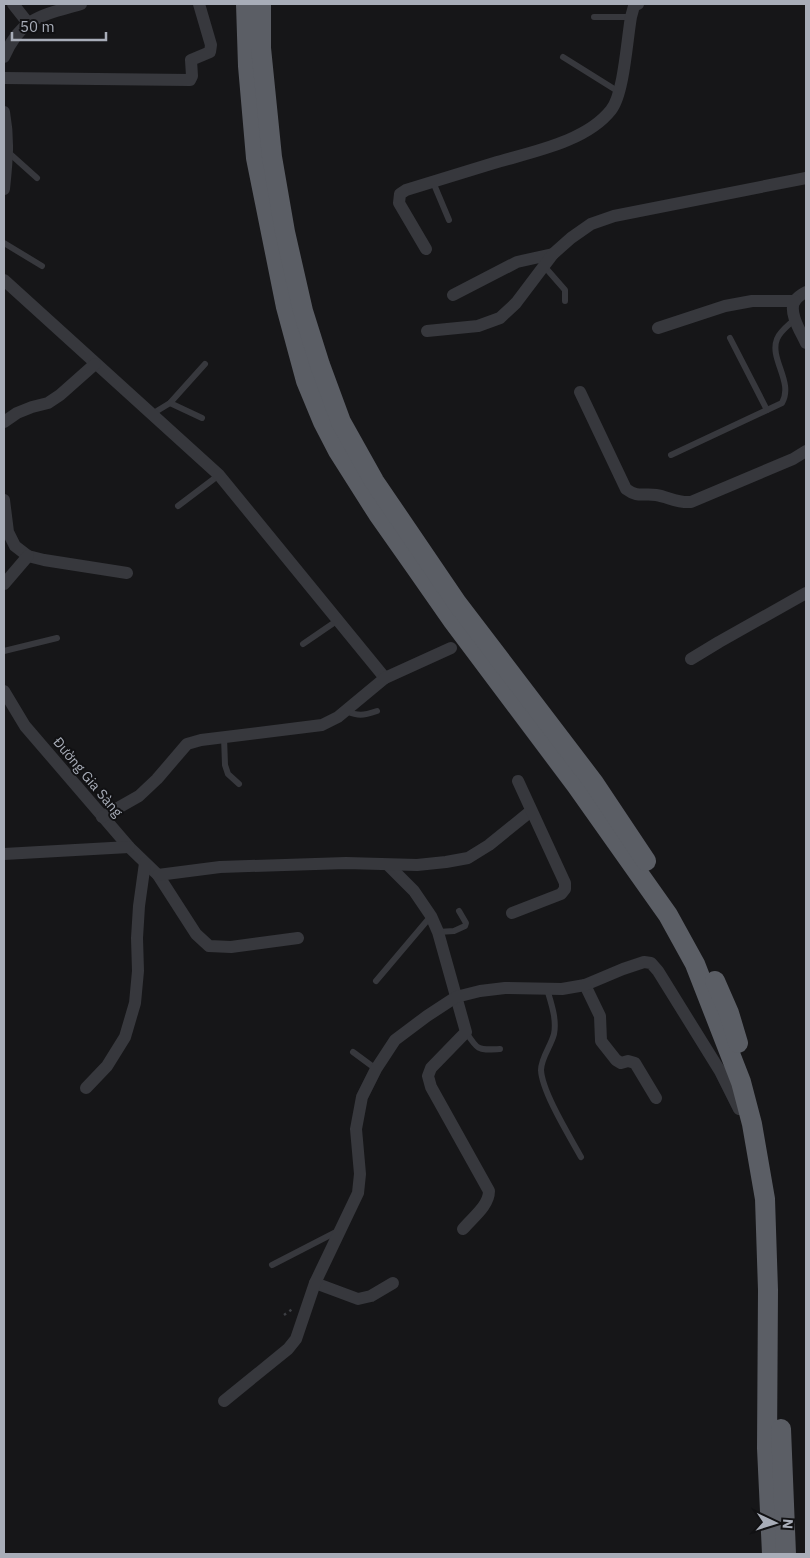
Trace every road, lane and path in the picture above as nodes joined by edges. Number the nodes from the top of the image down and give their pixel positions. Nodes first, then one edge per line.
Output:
1 (13, 4) edge
2 (81, 4) edge
3 (199, 4) edge
4 (246, 4) edge
5 (262, 4) edge
6 (638, 4) edge
7 (66, 6) edge
8 (594, 17) dead end
9 (631, 17) junction
10 (28, 23) junction
11 (4, 57) edge
12 (563, 57) dead end
13 (4, 78) edge
14 (620, 92) junction
15 (4, 112) edge
16 (8, 152) junction
17 (38, 178) dead end
18 (806, 178) edge
19 (433, 182) junction
20 (4, 189) edge
21 (449, 220) dead end
22 (4, 243) edge
23 (426, 250) dead end
24 (553, 254) junction
25 (42, 266) dead end
26 (544, 266) junction
27 (4, 280) edge
28 (806, 292) edge
29 (453, 295) dead end
30 (795, 300) junction
31 (565, 301) dead end
32 (795, 319) junction
33 (658, 328) dead end
34 (428, 331) dead end
35 (730, 338) dead end
36 (806, 343) edge
37 (95, 364) junction
38 (205, 364) dead end
39 (580, 392) dead end
40 (170, 402) junction
41 (767, 410) junction
42 (152, 414) junction
43 (202, 418) dead end
44 (4, 422) edge
45 (806, 451) edge
46 (671, 455) dead end
47 (219, 475) junction
48 (4, 500) edge
49 (178, 506) dead end
50 (28, 556) junction
51 (127, 573) dead end
52 (4, 584) edge
53 (806, 593) edge
54 (338, 620) junction
55 (57, 638) dead end
56 (303, 644) dead end
57 (451, 648) dead end
58 (4, 651) edge
59 (691, 659) dead end
60 (385, 678) junction
61 (4, 692) edge
62 (345, 711) junction
63 (377, 711) dead end
64 (224, 737) junction
65 (518, 782) dead end
66 (238, 784) dead end
67 (531, 811) junction
68 (102, 817) junction
69 (129, 847) junction
70 (4, 854) edge
71 (145, 863) junction
72 (388, 865) junction
73 (158, 875) junction
74 (459, 911) dead end
75 (512, 912) dead end
76 (430, 916) junction
77 (438, 932) junction
78 (298, 938) dead end
79 (376, 982) dead end
80 (585, 985) junction
81 (547, 989) junction
82 (456, 997) junction
83 (466, 1032) junction
84 (500, 1049) dead end
85 (353, 1052) dead end
86 (376, 1068) junction
87 (86, 1088) dead end
88 (656, 1098) dead end
89 (739, 1109) dead end
90 (580, 1157) dead end
91 (341, 1229) junction
92 (463, 1229) dead end
93 (272, 1265) dead end
94 (315, 1283) junction
95 (393, 1283) dead end
96 (224, 1401) dead end
97 (772, 1554) edge
98 (786, 1554) edge

1 - 10 street
2 - 7 street
3 - 13 street
4 - 97 highway
5 - 98 highway
6 - 9 street
7 - 10 street
8 - 9 lane
9 - 14 street
10 - 11 street
12 - 14 lane
14 - 19 street
15 - 16 street
16 - 17 lane
16 - 20 street
18 - 24 street
19 - 21 lane
19 - 23 street
22 - 25 lane
24 - 26 street
24 - 29 street
26 - 31 lane
26 - 34 street
27 - 37 street
28 - 30 street
30 - 32 street
30 - 33 street
32 - 36 street
32 - 41 lane
35 - 41 lane
37 - 42 street
37 - 44 street
38 - 40 lane
39 - 45 street
40 - 42 lane
40 - 43 lane
41 - 46 lane
42 - 47 street
47 - 49 lane
47 - 54 street
48 - 50 street
50 - 51 street
50 - 52 street
53 - 59 street
54 - 56 lane
54 - 60 street
55 - 58 lane
57 - 60 street
60 - 62 street
61 - 68 street, Đường Gia Sàng
62 - 63 lane
62 - 64 street
64 - 66 lane
64 - 68 street
65 - 67 street
67 - 72 street
67 - 75 street
68 - 69 street, Đường Gia Sàng
69 - 70 street
69 - 71 street, Đường Gia Sàng
71 - 73 street, Đường Gia Sàng
71 - 87 street
72 - 73 street
72 - 76 street
73 - 78 street, Đường Gia Sàng
74 - 77 lane
76 - 77 street
76 - 79 lane
77 - 82 street
80 - 81 street
80 - 88 street
80 - 89 street
81 - 82 street
81 - 90 lane
82 - 83 street
82 - 86 street
83 - 84 lane
83 - 92 street
85 - 86 lane
86 - 91 street
91 - 93 lane
91 - 94 street
94 - 95 street
94 - 96 street

